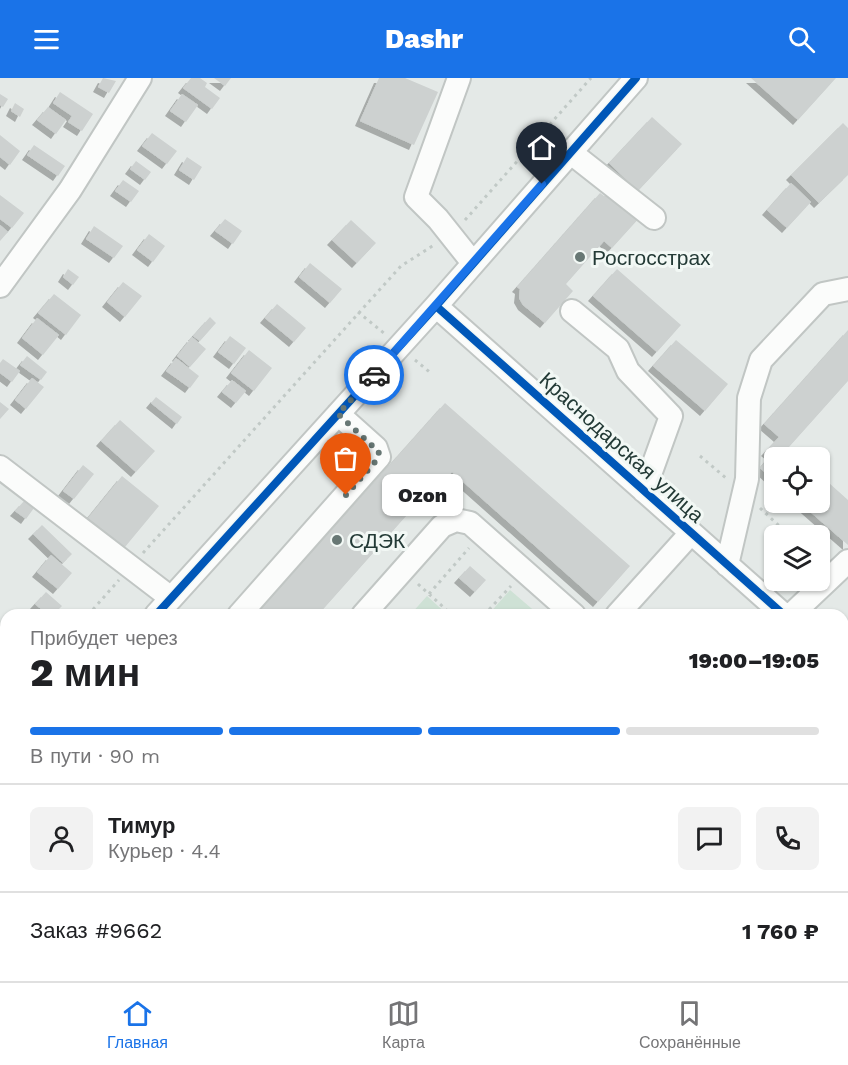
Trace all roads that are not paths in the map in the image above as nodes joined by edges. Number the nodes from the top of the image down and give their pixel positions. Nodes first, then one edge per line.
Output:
1 (140, 78) edge
2 (459, 78) edge
3 (636, 78) edge
4 (570, 152) junction
5 (654, 218) dead end
6 (473, 263) junction
7 (0, 286) edge
8 (848, 289) edge
9 (436, 306) junction
10 (572, 311) dead end
11 (338, 414) junction
12 (0, 467) edge
13 (644, 491) junction
14 (691, 533) junction
15 (848, 561) edge
16 (727, 565) junction
17 (164, 609) edge
18 (244, 609) edge
19 (368, 609) edge
20 (567, 609) edge
21 (622, 609) edge
22 (776, 609) edge
23 (788, 609) edge

1 - 7 street
2 - 6 street
3 - 4 street
4 - 5 street
4 - 6 street
6 - 9 street
8 - 16 street
9 - 11 street
9 - 13 street, Краснодарская улица
10 - 13 street
11 - 17 street
11 - 18 street
12 - 17 street
13 - 14 street, Краснодарская улица
14 - 16 street, Краснодарская улица
14 - 21 street
15 - 23 street
16 - 22 street, Краснодарская улица
19 - 20 street

